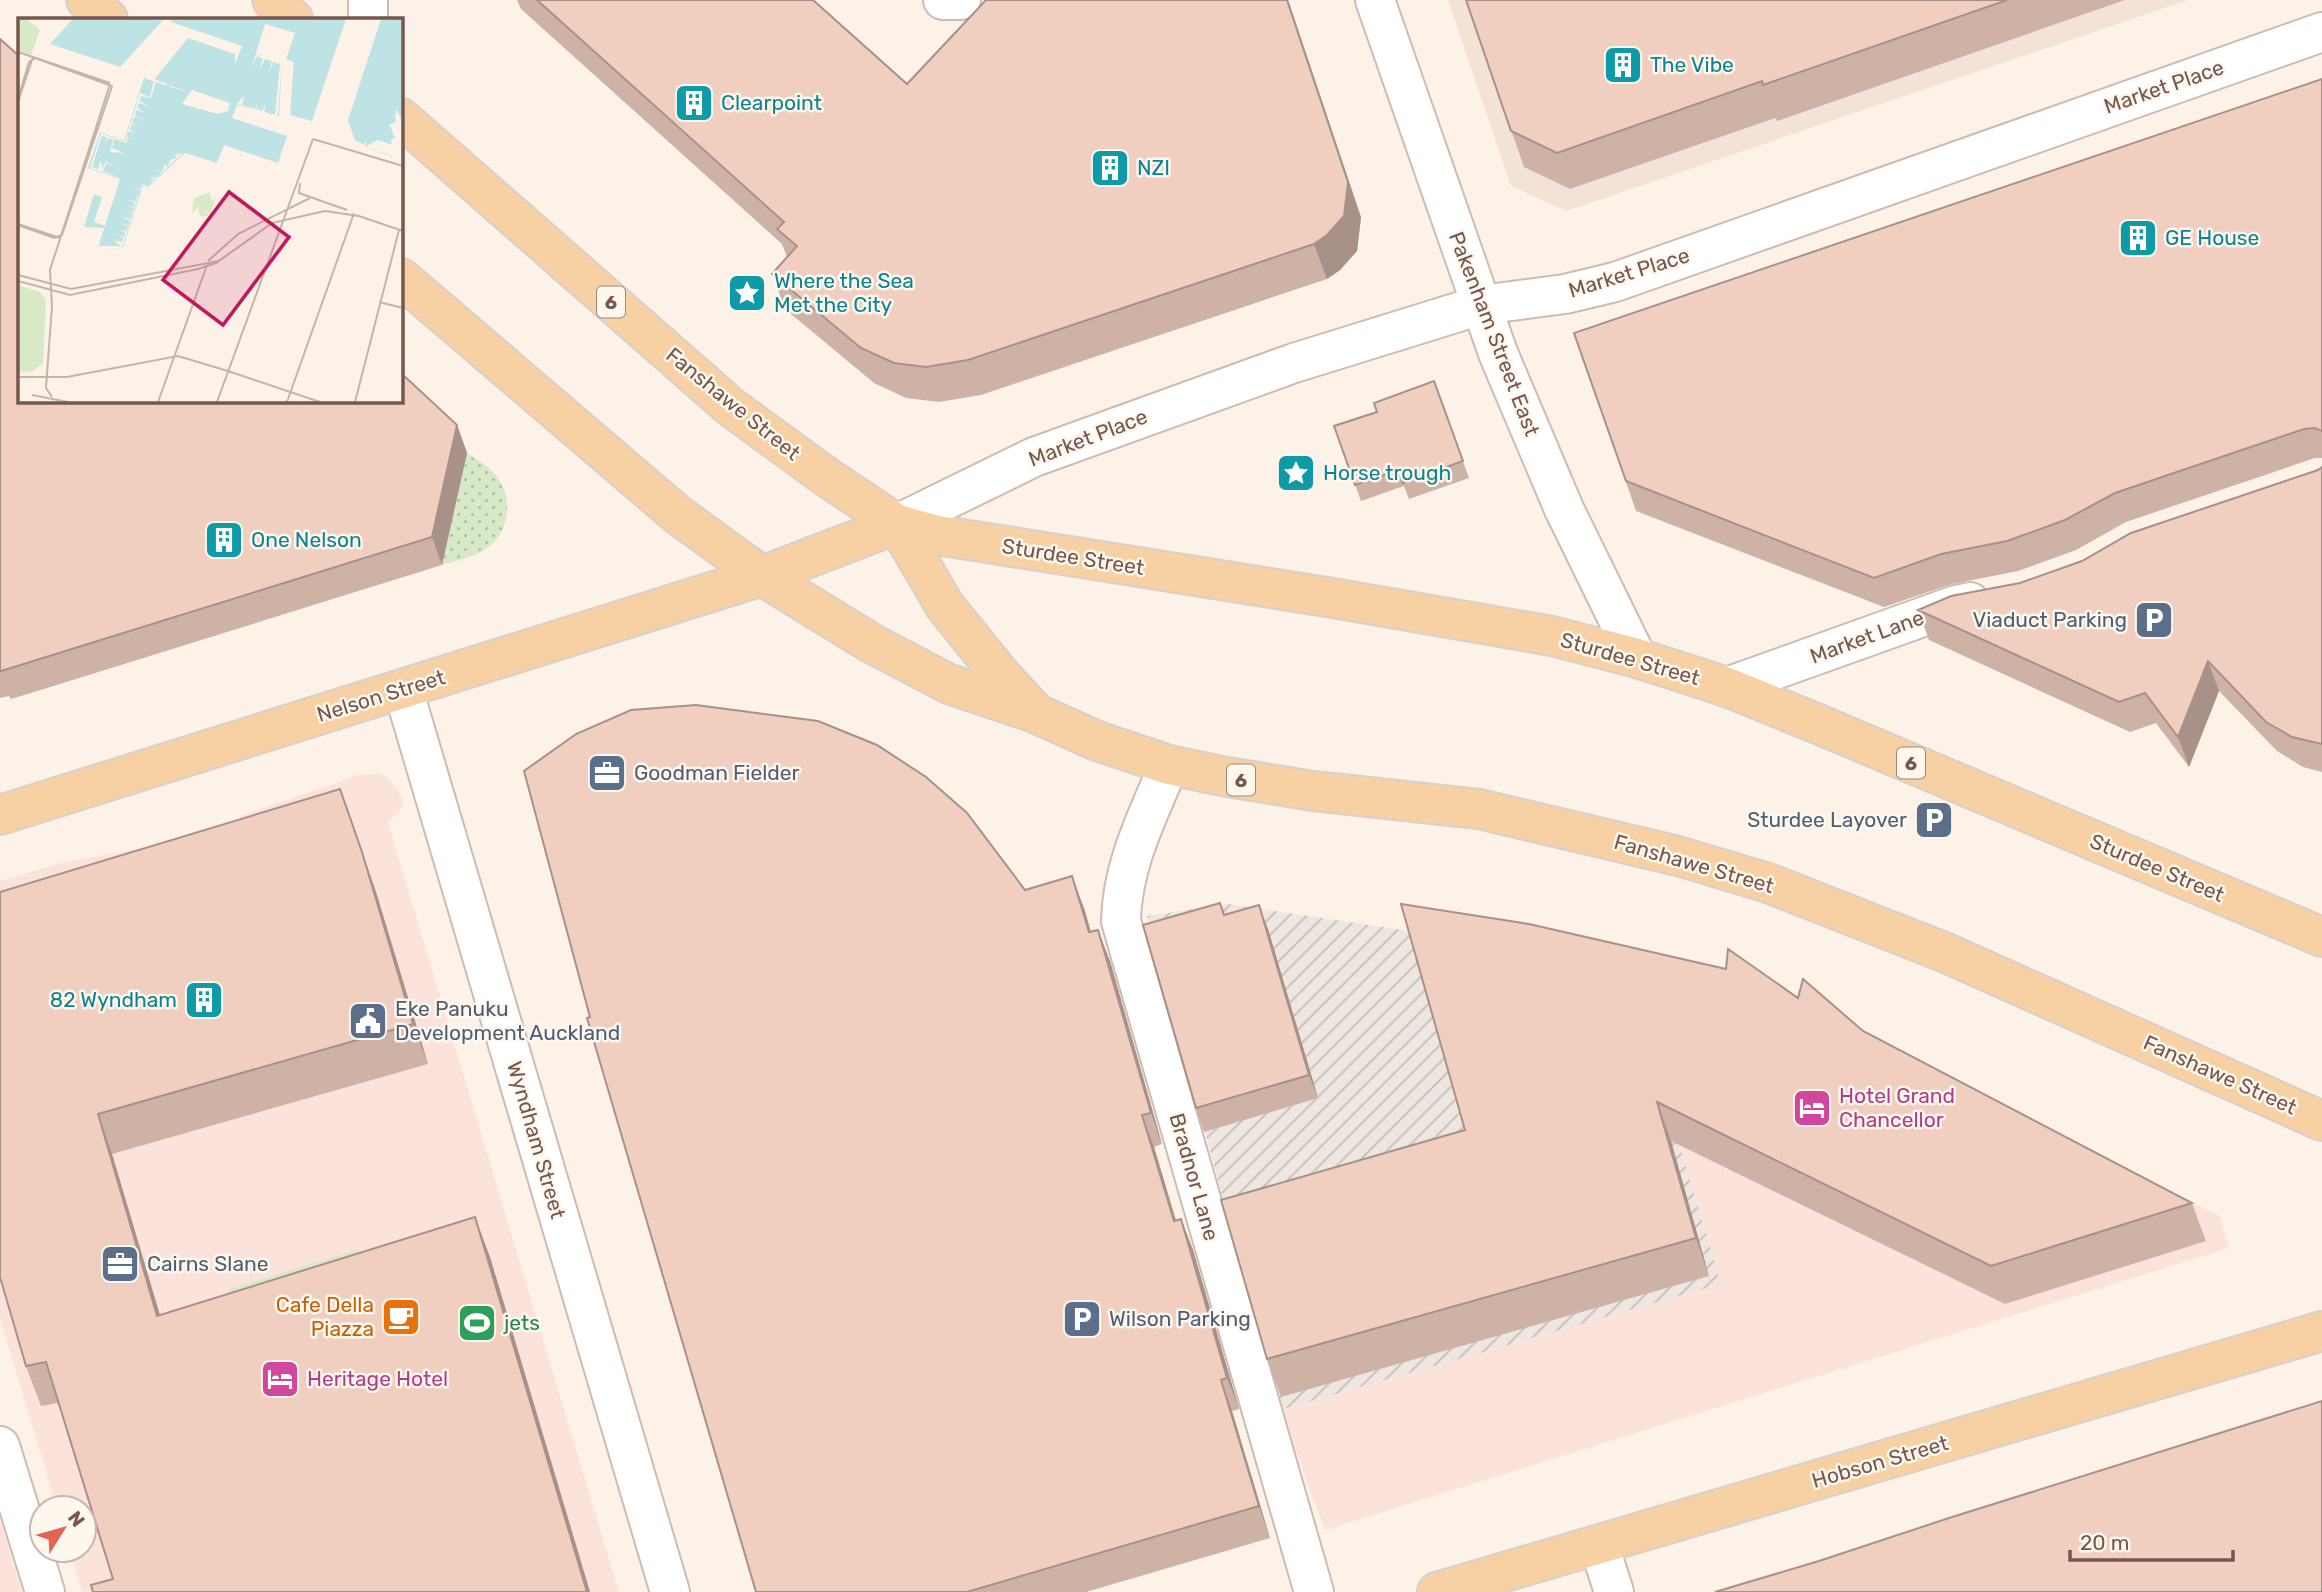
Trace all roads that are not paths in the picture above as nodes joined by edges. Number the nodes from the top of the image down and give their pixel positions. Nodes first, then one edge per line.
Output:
1 (86, 0) edge
2 (272, 0) edge
3 (368, 0) edge
4 (943, 0) edge
5 (961, 0) edge
6 (1375, 0) edge
7 (107, 18) edge
8 (292, 18) edge
9 (368, 18) edge
10 (2322, 32) edge
11 (402, 119) edge
12 (402, 279) edge
13 (1481, 305) junction
14 (897, 524) junction
15 (762, 576) junction
16 (1997, 597) edge
17 (1637, 658) junction
18 (1727, 687) junction
19 (403, 689) junction
20 (1035, 713) junction
21 (1169, 765) junction
22 (0, 815) edge
23 (2322, 937) edge
24 (2322, 1121) edge
25 (2322, 1331) edge
26 (0, 1447) edge
27 (1599, 1545) junction
28 (45, 1592) edge
29 (670, 1592) edge
30 (1314, 1592) edge
31 (1437, 1592) edge
32 (1614, 1592) edge

1 - 7 main road
2 - 8 main road
3 - 9 street
4 - 5 street
6 - 13 street, Pakenham Street East
10 - 13 street, Market Place
11 - 14 main road, Fanshawe Street / 6
12 - 15 main road, Fanshawe Street / 6
13 - 14 street, Market Place
13 - 17 street, Pakenham Street East
14 - 15 main road, Nelson Street
14 - 17 main road, Sturdee Street / 6
14 - 20 main road, Fanshawe Street / 6
15 - 19 main road, Nelson Street
15 - 20 main road, Fanshawe Street / 6
16 - 18 street, Market Lane
17 - 18 main road, Sturdee Street / 6
18 - 23 main road, Sturdee Street / 6
19 - 22 main road, Nelson Street
19 - 29 street, Wyndham Street
20 - 21 main road, Fanshawe Street / 6
21 - 24 main road, Fanshawe Street / 6
21 - 30 street, Bradnor Lane
25 - 27 main road, Hobson Street
26 - 28 street
27 - 31 main road, Hobson Street
27 - 32 street

